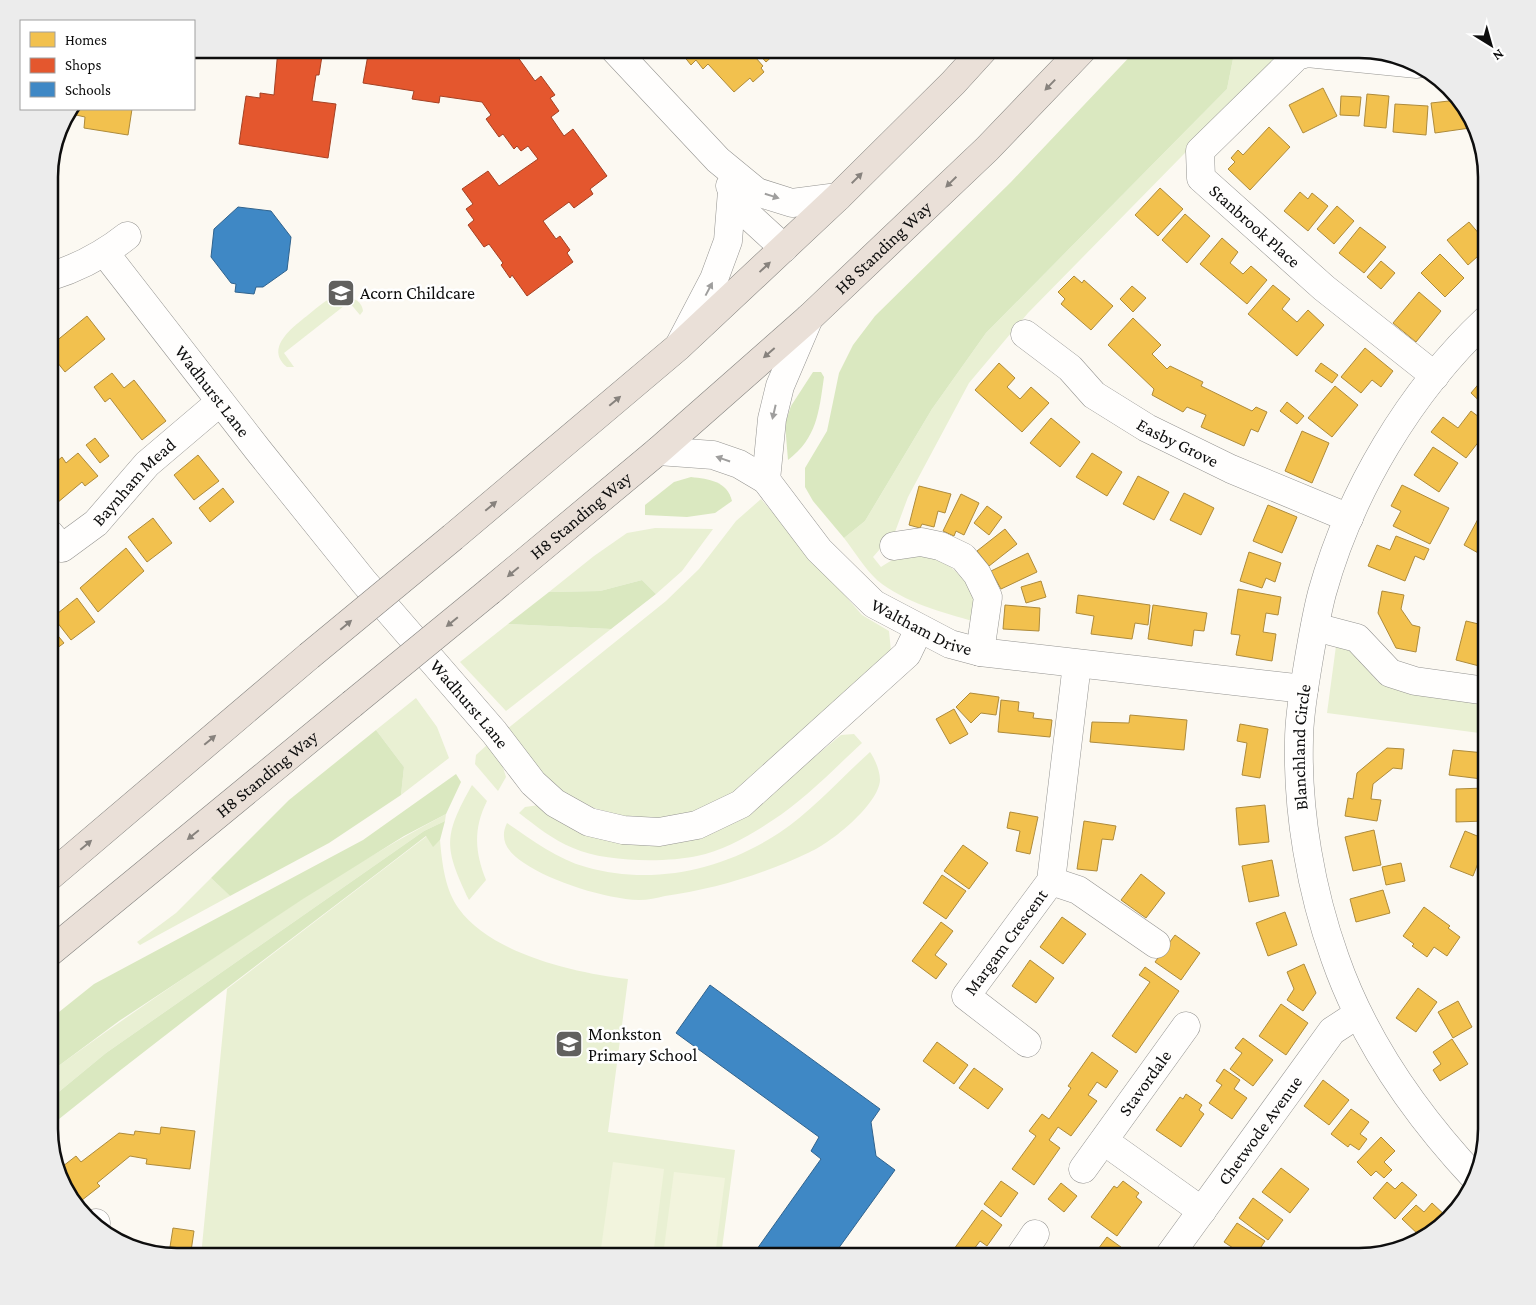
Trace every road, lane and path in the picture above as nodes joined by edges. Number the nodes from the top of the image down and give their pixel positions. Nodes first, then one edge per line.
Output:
1 (621, 57) edge
2 (977, 57) edge
3 (1075, 57) edge
4 (1296, 57) edge
5 (1348, 57) edge
6 (1386, 61) edge
7 (718, 160) junction
8 (732, 191) junction
9 (838, 197) junction
10 (127, 236) dead end
11 (784, 248) junction
12 (105, 252) junction
13 (58, 274) edge
14 (809, 318) junction
15 (1478, 328) edge
16 (1025, 334) dead end
17 (678, 347) junction
18 (1435, 376) junction
19 (220, 402) junction
20 (658, 451) junction
21 (766, 480) junction
22 (1349, 518) junction
23 (58, 544) edge
24 (894, 546) dead end
25 (1314, 627) junction
26 (919, 629) junction
27 (980, 652) junction
28 (1077, 664) junction
29 (1304, 689) junction
30 (1478, 690) edge
31 (58, 869) edge
32 (1051, 881) junction
33 (1156, 944) dead end
34 (58, 945) edge
35 (1358, 1014) junction
36 (1186, 1026) dead end
37 (1027, 1043) dead end
38 (1104, 1140) junction
39 (1082, 1169) dead end
40 (1469, 1173) edge
41 (1202, 1210) junction
42 (1035, 1234) dead end
43 (1025, 1248) edge
44 (1175, 1248) edge

1 - 7 street
9 -> 2 highway
3 -> 14 highway, H8 Standing Way
4 - 18 street, Stanbrook Place
5 - 6 street, Stanbrook Place
7 - 8 street
7 -> 9 street
8 - 11 street
17 -> 8 street
9 - 11 highway
10 - 12 street
17 -> 11 highway
12 - 13 street
12 - 19 street, Wadhurst Lane
14 -> 20 highway, H8 Standing Way
14 -> 21 street
15 - 18 street, Blanchland Circle
16 - 22 street, Easby Grove
31 -> 17 highway, bridge
18 - 22 street, Blanchland Circle
19 - 23 street, Baynham Mead
19 - 26 street, Wadhurst Lane
21 -> 20 street
20 -> 34 highway, H8 Standing Way, bridge
21 - 26 street, Waltham Drive
22 - 25 street, Blanchland Circle
24 - 27 street
25 - 29 street, Blanchland Circle
25 - 30 street
26 - 27 street, Waltham Drive
27 - 28 street, Waltham Drive
28 - 29 street, Waltham Drive
28 - 32 street, Margam Crescent
29 - 35 street, Blanchland Circle
32 - 33 street
32 - 37 street, Margam Crescent
35 - 40 street, Blanchland Circle
35 - 41 street, Chetwode Avenue
36 - 38 street, Stavordale
38 - 39 street, Stavordale
38 - 41 street
41 - 44 street, Chetwode Avenue
42 - 43 street

